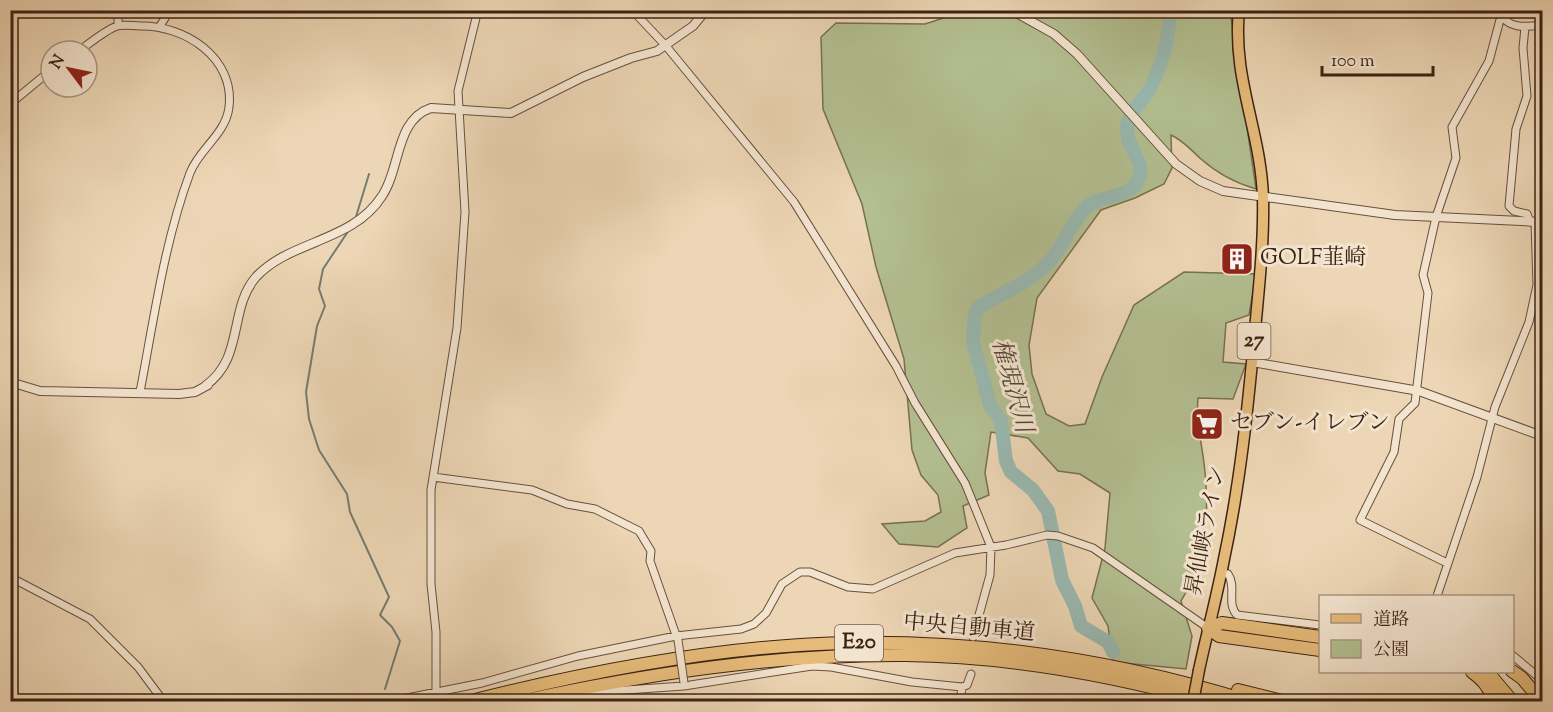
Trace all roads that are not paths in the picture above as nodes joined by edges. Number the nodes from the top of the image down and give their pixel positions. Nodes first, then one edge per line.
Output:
1 (118, 10) edge
2 (170, 10) edge
3 (478, 10) edge
4 (607, 10) edge
5 (706, 10) edge
6 (1011, 10) edge
7 (1239, 10) edge
8 (1540, 10) edge
9 (1500, 13) edge
10 (1542, 24) edge
11 (118, 26) junction
12 (160, 26) junction
13 (1525, 27) junction
14 (98, 39) edge
15 (666, 46) junction
16 (39, 80) edge
17 (10, 104) edge
18 (458, 109) junction
19 (1263, 197) junction
20 (1436, 218) junction
21 (1536, 222) edge
22 (1252, 362) junction
23 (10, 382) edge
24 (140, 392) junction
25 (1419, 392) junction
26 (1493, 417) junction
27 (1542, 436) edge
28 (433, 477) junction
29 (991, 547) junction
30 (1447, 563) junction
31 (1221, 573) junction
32 (10, 577) edge
33 (1438, 595) edge
34 (1319, 625) edge
35 (1208, 628) junction
36 (973, 637) dead end
37 (677, 638) junction
38 (1317, 643) edge
39 (1514, 657) edge
40 (1514, 672) edge
41 (1473, 673) edge
42 (1485, 673) edge
43 (1495, 673) edge
44 (970, 674) dead end
45 (1169, 679) junction
46 (1542, 680) edge
47 (684, 684) junction
48 (962, 687) junction
49 (436, 696) junction
50 (164, 702) edge
51 (387, 702) edge
52 (467, 702) edge
53 (517, 702) edge
54 (560, 702) edge
55 (960, 702) edge
56 (1193, 702) edge
57 (1210, 702) edge
58 (1251, 702) edge
59 (1286, 702) edge
60 (1494, 702) edge
61 (1513, 702) edge
62 (1523, 702) edge
63 (1542, 702) edge

1 - 11 street
2 - 12 street
3 - 18 street
4 - 15 street
5 - 15 street
6 - 19 street
7 - 19 main road, 昇仙峡ライン / 27
8 - 10 street
9 - 13 street
9 - 20 street
10 - 13 street
11 - 12 street
11 - 14 street
12 - 24 street
13 - 21 street
15 - 18 street
15 - 29 street
16 - 17 street
18 - 24 street
18 - 28 street
19 - 20 street
19 - 22 main road, 昇仙峡ライン / 27
20 - 21 street
20 - 25 street
21 - 26 street
22 - 25 street
22 - 31 main road, 昇仙峡ライン / 27
23 - 24 street
25 - 26 street
25 - 30 street
26 - 27 street
26 - 30 street
28 - 37 street
28 - 49 street
29 - 35 street
29 - 36 street
29 - 37 street
30 - 33 street
31 - 34 street
31 - 35 main road, 昇仙峡ライン / 27
32 - 50 street
35 - 38 highway
35 - 56 main road, 昇仙峡ライン / 27, bridge
37 - 47 street, bridge
37 - 49 street
39 - 46 street
40 - 63 highway
41 - 60 highway
42 - 61 highway
43 - 62 highway
44 - 48 street
45 - 52 highway, 中央自動車道 / E20
45 - 58 highway, 中央自動車道 / E20
45 - 59 highway
47 - 48 street
47 - 54 street
48 - 55 street
49 - 51 street
53 - 57 highway, 中央自動車道 / E20

